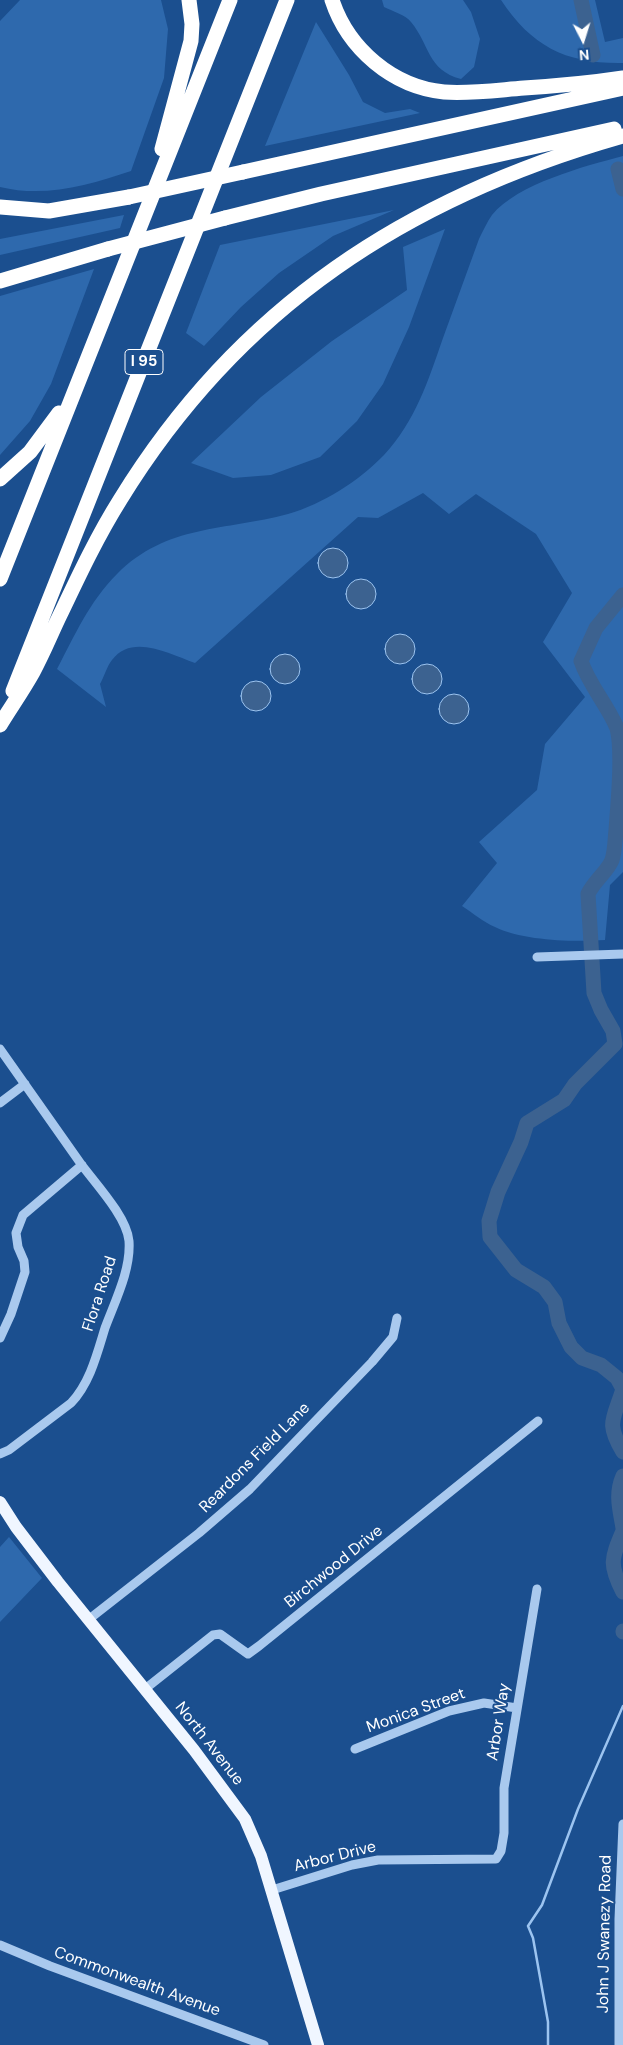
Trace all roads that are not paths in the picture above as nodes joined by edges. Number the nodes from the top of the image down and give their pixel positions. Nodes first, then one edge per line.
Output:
1 (189, 0) edge
2 (230, 0) edge
3 (287, 0) edge
4 (332, 0) edge
5 (623, 78) edge
6 (623, 88) edge
7 (623, 127) edge
8 (623, 136) edge
9 (155, 187) junction
10 (0, 207) edge
11 (0, 281) edge
12 (74, 394) junction
13 (0, 479) edge
14 (0, 579) edge
15 (0, 725) edge
16 (623, 954) edge
17 (537, 957) dead end
18 (0, 1049) edge
19 (25, 1084) junction
20 (0, 1103) edge
21 (82, 1166) junction
22 (397, 1318) dead end
23 (0, 1338) edge
24 (538, 1421) dead end
25 (0, 1454) edge
26 (0, 1502) edge
27 (537, 1589) dead end
28 (88, 1620) junction
29 (145, 1689) junction
30 (517, 1708) junction
31 (355, 1749) dead end
32 (623, 1824) edge
33 (496, 1859) joint
34 (272, 1890) junction
35 (0, 1945) edge
36 (264, 2045) edge
37 (318, 2045) edge
38 (618, 2045) edge

1 - 9 highway
2 - 9 highway
3 - 15 highway, I 95
4 - 5 highway
6 - 10 highway, bridge
7 - 11 highway, bridge
8 - 15 highway
9 - 12 highway
12 - 13 highway
12 - 14 highway
16 - 17 street
18 - 19 street, Flora Road
19 - 20 street
19 - 21 street, Flora Road
21 - 23 street
21 - 25 street, Flora Road
22 - 28 street, Reardons Field Lane
24 - 29 street, Birchwood Drive
26 - 28 main road, North Avenue
27 - 30 street, Arbor Way
28 - 29 main road, North Avenue
29 - 34 main road, North Avenue
30 - 31 street, Monica Street
30 - 33 street, Arbor Way
32 - 38 street, John J Swanezy Road
33 - 34 street, Arbor Drive
34 - 37 main road, North Avenue
35 - 36 street, Commonwealth Avenue

